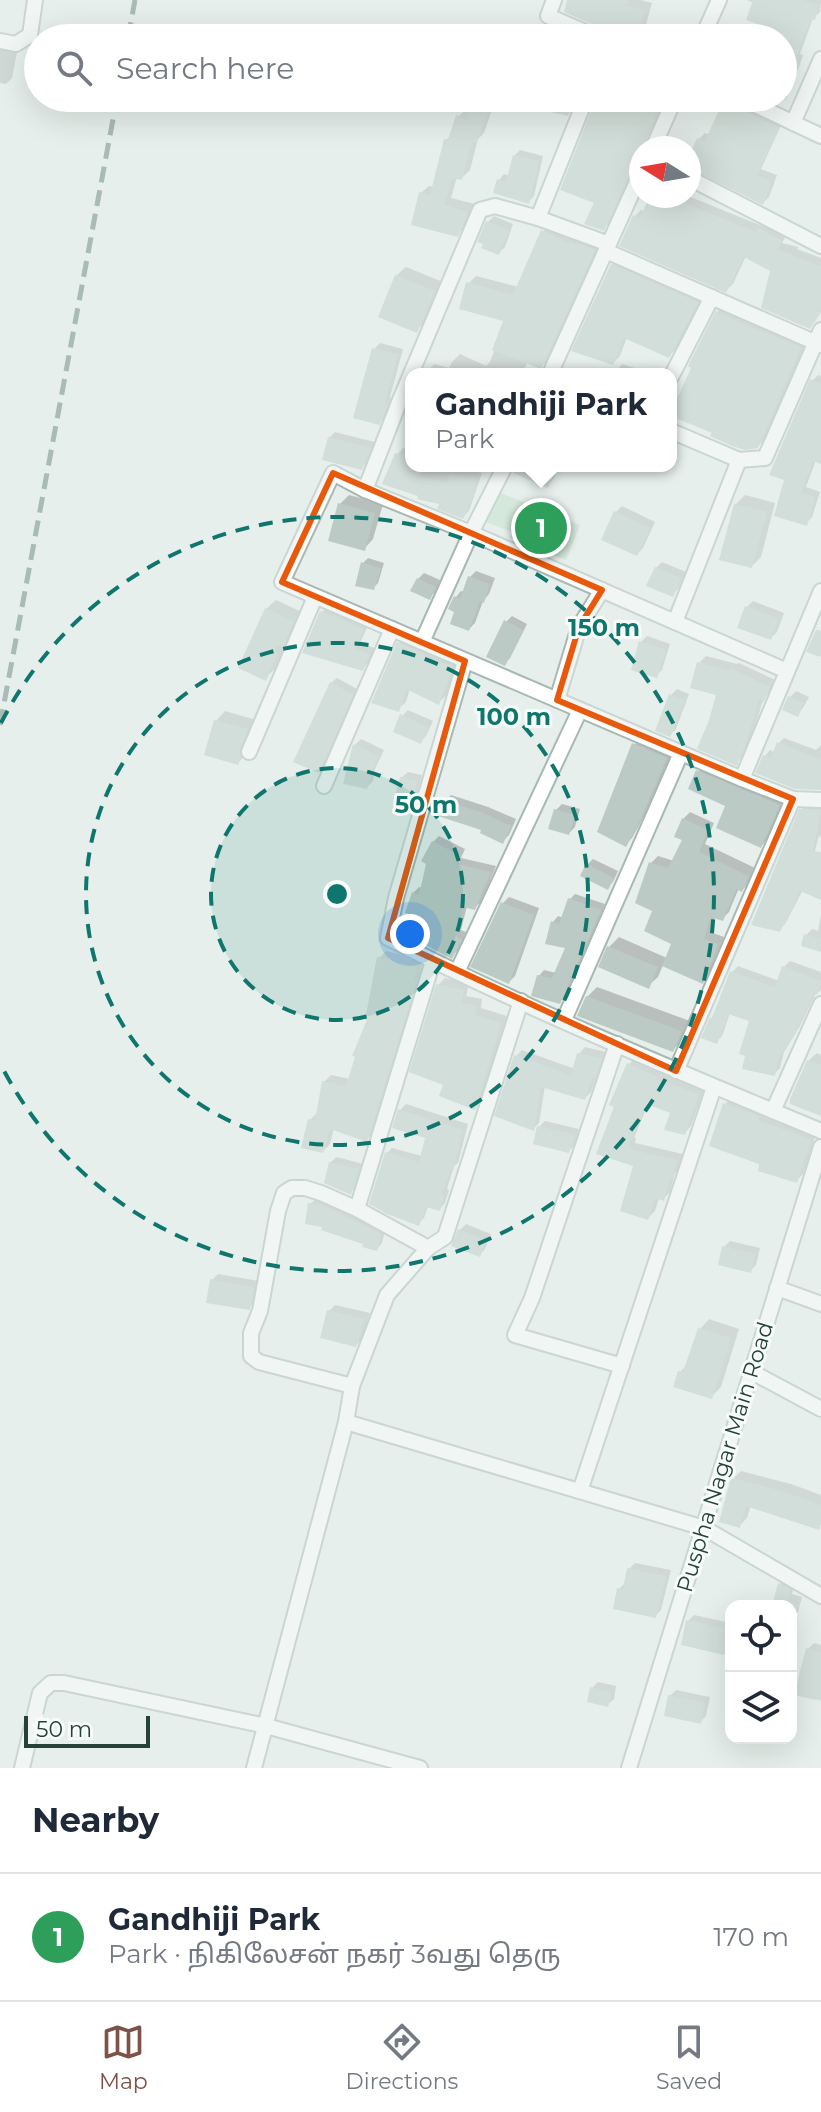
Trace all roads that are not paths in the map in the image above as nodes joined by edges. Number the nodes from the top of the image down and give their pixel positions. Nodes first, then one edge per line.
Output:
1 (35, 0) edge
2 (554, 0) edge
3 (719, 0) edge
4 (32, 24) edge
5 (567, 24) edge
6 (708, 24) edge
7 (24, 39) edge
8 (0, 41) edge
9 (821, 59) edge
10 (580, 112) edge
11 (669, 112) edge
12 (770, 112) edge
13 (793, 123) junction
14 (658, 136) edge
15 (821, 136) edge
16 (701, 184) edge
17 (629, 199) edge
18 (538, 218) junction
19 (821, 246) edge
20 (607, 247) junction
21 (712, 297) junction
22 (819, 339) edge
23 (413, 368) edge
24 (553, 368) edge
25 (676, 368) edge
26 (405, 388) edge
27 (677, 434) edge
28 (739, 460) junction
29 (502, 472) edge
30 (365, 490) junction
31 (471, 533) junction
32 (602, 590) junction
33 (821, 591) edge
34 (315, 597) junction
35 (675, 622) junction
36 (392, 629) junction
37 (422, 642) junction
38 (465, 661) junction
39 (787, 671) junction
40 (557, 700) junction
41 (580, 710) junction
42 (249, 752) dead end
43 (681, 753) junction
44 (742, 779) junction
45 (324, 786) dead end
46 (793, 799) junction
47 (821, 800) edge
48 (433, 961) junction
49 (457, 972) junction
50 (521, 1001) junction
51 (821, 1004) edge
52 (564, 1020) junction
53 (617, 1044) junction
54 (676, 1071) junction
55 (714, 1087) junction
56 (773, 1111) junction
57 (821, 1131) edge
58 (821, 1147) edge
59 (357, 1209) junction
60 (428, 1248) junction
61 (777, 1288) junction
62 (821, 1304) edge
63 (622, 1366) junction
64 (752, 1372) junction
65 (352, 1386) junction
66 (821, 1409) edge
67 (346, 1422) junction
68 (580, 1491) junction
69 (704, 1528) junction
70 (821, 1596) edge
71 (266, 1726) junction
72 (22, 1768) edge
73 (254, 1768) edge
74 (420, 1768) edge
75 (629, 1768) edge

1 - 4 street
2 - 5 street
3 - 6 street
7 - 8 street
9 - 13 street
10 - 18 street
11 - 14 street
12 - 13 street
13 - 15 street
16 - 19 street
17 - 20 street
18 - 20 street
18 - 23 street
20 - 21 street
20 - 24 street
21 - 22 street
21 - 25 street
22 - 28 street
26 - 30 street
27 - 28 street
28 - 35 street
29 - 31 street
30 - 31 street
30 - 34 street
31 - 32 street
31 - 37 street
32 - 35 street
32 - 40 street
33 - 39 street
34 - 36 street
34 - 42 street
35 - 39 street
36 - 37 street
36 - 45 street
37 - 38 street
38 - 40 street
38 - 48 street
39 - 44 street
40 - 41 street
41 - 43 street
41 - 49 street
43 - 44 street
43 - 52 street
44 - 46 street
46 - 47 street
46 - 54 street
48 - 49 street
48 - 59 street
49 - 50 street
50 - 52 street
50 - 60 street
51 - 56 street
52 - 53 street
53 - 54 street
53 - 63 street
54 - 55 street
55 - 56 street
55 - 63 street
56 - 57 street
58 - 61 street, Puspha Nagar Main Road
59 - 60 street
59 - 65 street
60 - 65 street
61 - 62 street
61 - 64 street, Puspha Nagar Main Road
63 - 68 street
64 - 66 street
64 - 69 street, Puspha Nagar Main Road
65 - 67 street
67 - 68 street
67 - 71 street
68 - 69 street
69 - 70 street
69 - 75 street, Puspha Nagar Main Road
71 - 72 street
71 - 73 street
71 - 74 street

